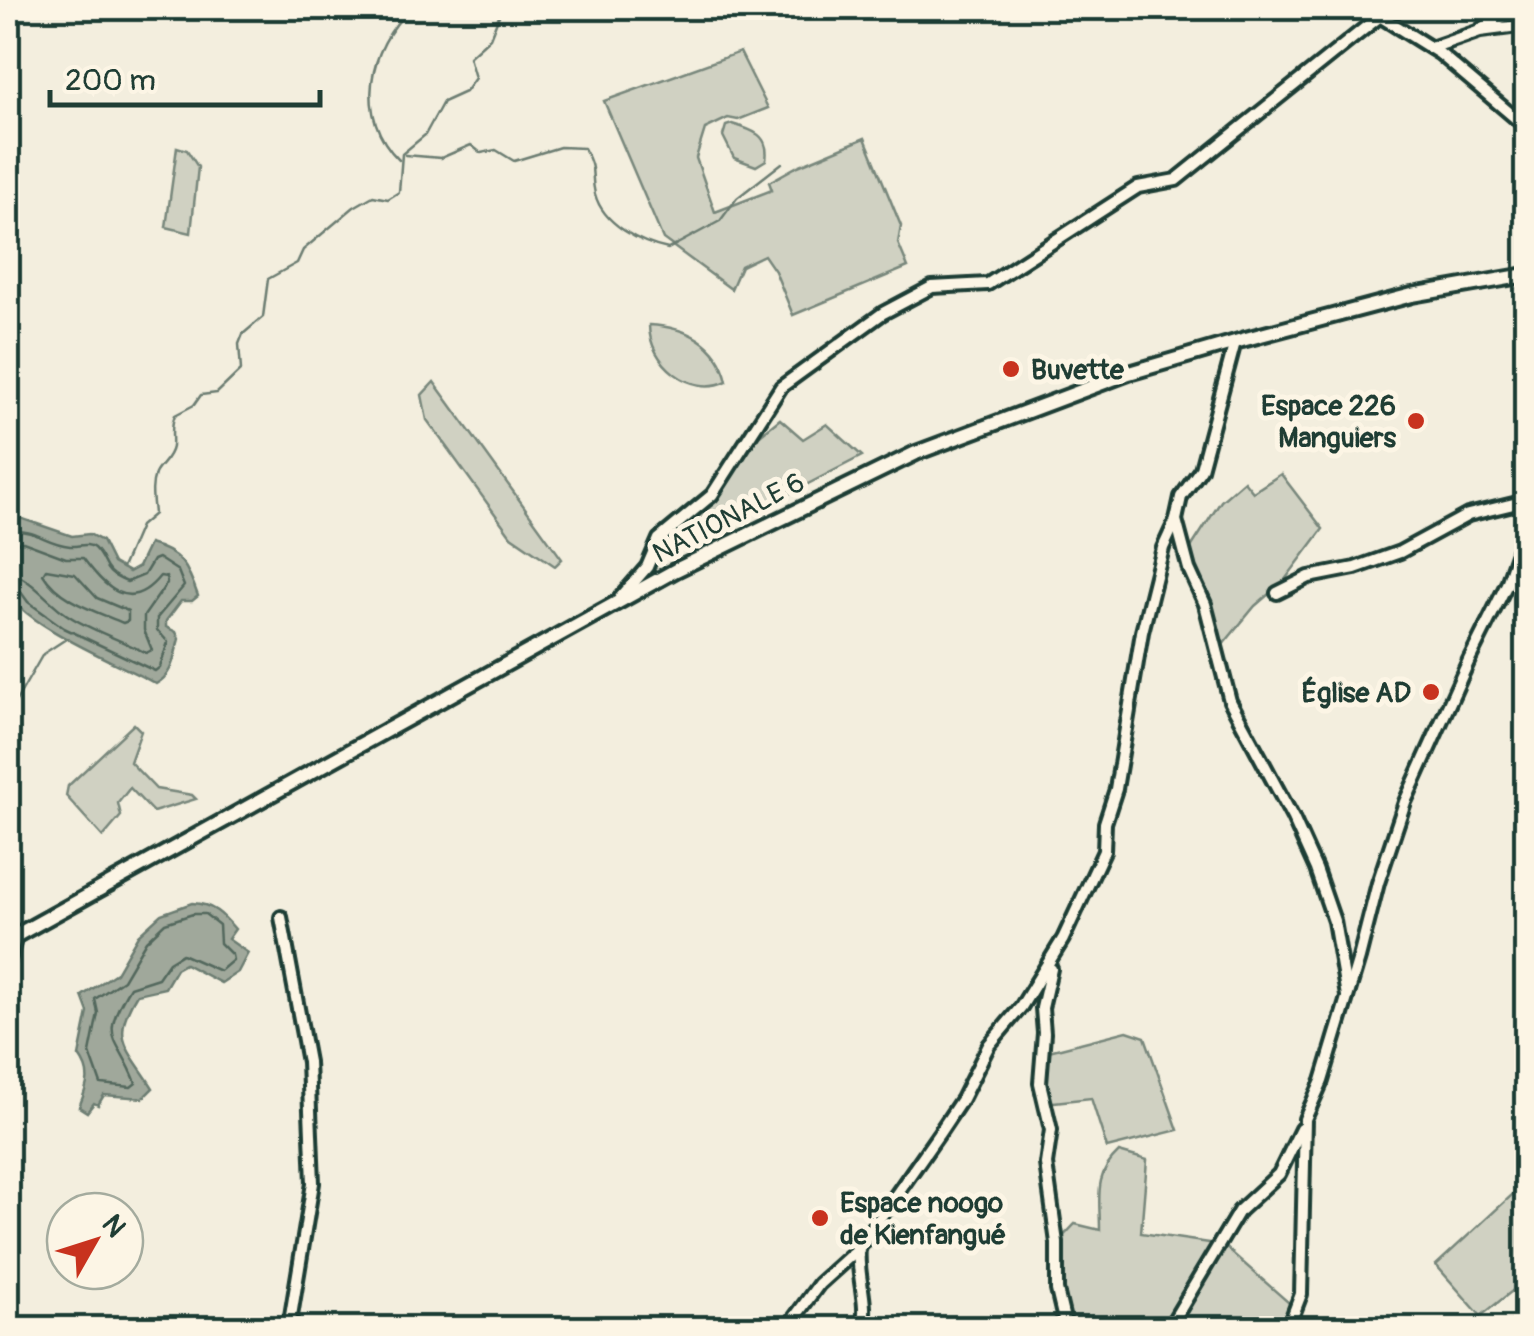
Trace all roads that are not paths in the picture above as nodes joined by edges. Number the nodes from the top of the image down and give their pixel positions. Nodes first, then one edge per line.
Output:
1 (1367, 8) edge
2 (1525, 8) edge
3 (1386, 11) edge
4 (1526, 25) edge
5 (1480, 31) junction
6 (1431, 48) junction
7 (1526, 127) edge
8 (1526, 275) edge
9 (1234, 342) junction
10 (1526, 501) edge
11 (1176, 520) junction
12 (1526, 528) edge
13 (1277, 593) dead end
14 (614, 604) junction
15 (282, 917) dead end
16 (12, 938) edge
17 (1054, 958) junction
18 (8, 964) edge
19 (1347, 998) junction
20 (1305, 1118) junction
21 (859, 1248) junction
22 (289, 1328) edge
23 (787, 1328) edge
24 (862, 1328) edge
25 (1066, 1328) edge
26 (1169, 1328) edge
27 (1288, 1328) edge

1 - 3 street
2 - 5 street
3 - 6 street
3 - 14 street
4 - 5 street
5 - 6 street
6 - 7 street
8 - 9 main road, NATIONALE 6
9 - 11 street
9 - 14 main road, NATIONALE 6
10 - 13 street
11 - 17 street
11 - 19 street
12 - 19 street
14 - 16 main road, NATIONALE 6
15 - 22 street
16 - 18 street
17 - 21 street
17 - 25 street
19 - 20 street
20 - 26 street
20 - 27 street
21 - 23 street
21 - 24 street

